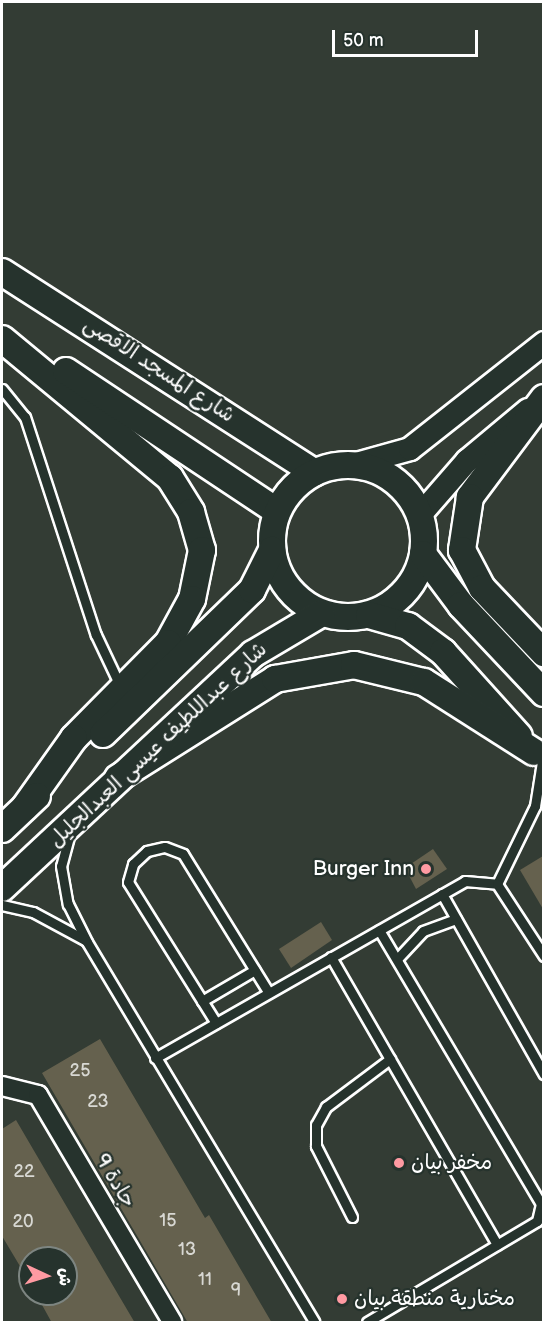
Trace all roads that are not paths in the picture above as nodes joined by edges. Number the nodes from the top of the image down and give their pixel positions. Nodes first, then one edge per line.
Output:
1 (2, 272) edge
2 (2, 332) edge
3 (2, 339) edge
4 (543, 342) edge
5 (2, 389) edge
6 (543, 397) edge
7 (356, 464) junction
8 (314, 472) junction
9 (277, 511) junction
10 (420, 515) junction
11 (272, 550) junction
12 (423, 554) junction
13 (322, 614) junction
14 (369, 615) junction
15 (543, 653) edge
16 (122, 691) junction
17 (543, 693) edge
18 (540, 760) edge
19 (118, 778) junction
20 (25, 807) junction
21 (73, 822) junction
22 (2, 829) edge
23 (497, 884) junction
24 (2, 888) edge
25 (442, 894) junction
26 (2, 905) edge
27 (456, 920) junction
28 (379, 930) junction
29 (87, 942) junction
30 (543, 956) edge
31 (331, 957) junction
32 (397, 959) junction
33 (255, 970) junction
34 (269, 993) junction
35 (202, 1001) junction
36 (216, 1023) junction
37 (155, 1058) junction
38 (390, 1059) junction
39 (543, 1074) edge
40 (2, 1086) edge
41 (352, 1217) dead end
42 (497, 1244) junction
43 (172, 1323) edge
44 (314, 1323) edge
45 (368, 1323) edge

1 - 8 main road, شارع المسجد الاقصى
2 - 9 main road
3 - 16 main road
4 - 7 street
5 - 16 lane
6 - 10 street
6 - 15 main road
7 - 8 main road
7 - 10 main road
8 - 9 main road
9 - 11 main road
10 - 12 main road
11 - 13 main road
11 - 20 main road
12 - 14 main road
12 - 17 main road
13 - 14 main road
13 - 19 main road, شارع عبداللطيف عيسى العبدالجليل
14 - 18 main road
16 - 20 main road
18 - 19 main road
18 - 23 lane
19 - 21 main road, شارع عبداللطيف عيسى العبدالجليل
20 - 22 main road
21 - 24 main road, شارع عبداللطيف عيسى العبدالجليل
21 - 29 lane
23 - 25 lane
23 - 30 lane
25 - 27 lane
25 - 28 lane
26 - 29 lane
27 - 32 lane
27 - 39 lane
28 - 31 lane
28 - 32 lane
29 - 37 lane
31 - 34 lane
31 - 38 lane
32 - 42 lane
33 - 34 lane
33 - 35 lane
33 - 35 lane
34 - 36 lane
35 - 36 lane
36 - 37 lane
37 - 44 lane
38 - 41 lane
38 - 42 lane
40 - 43 street, جادة 9
42 - 45 lane

